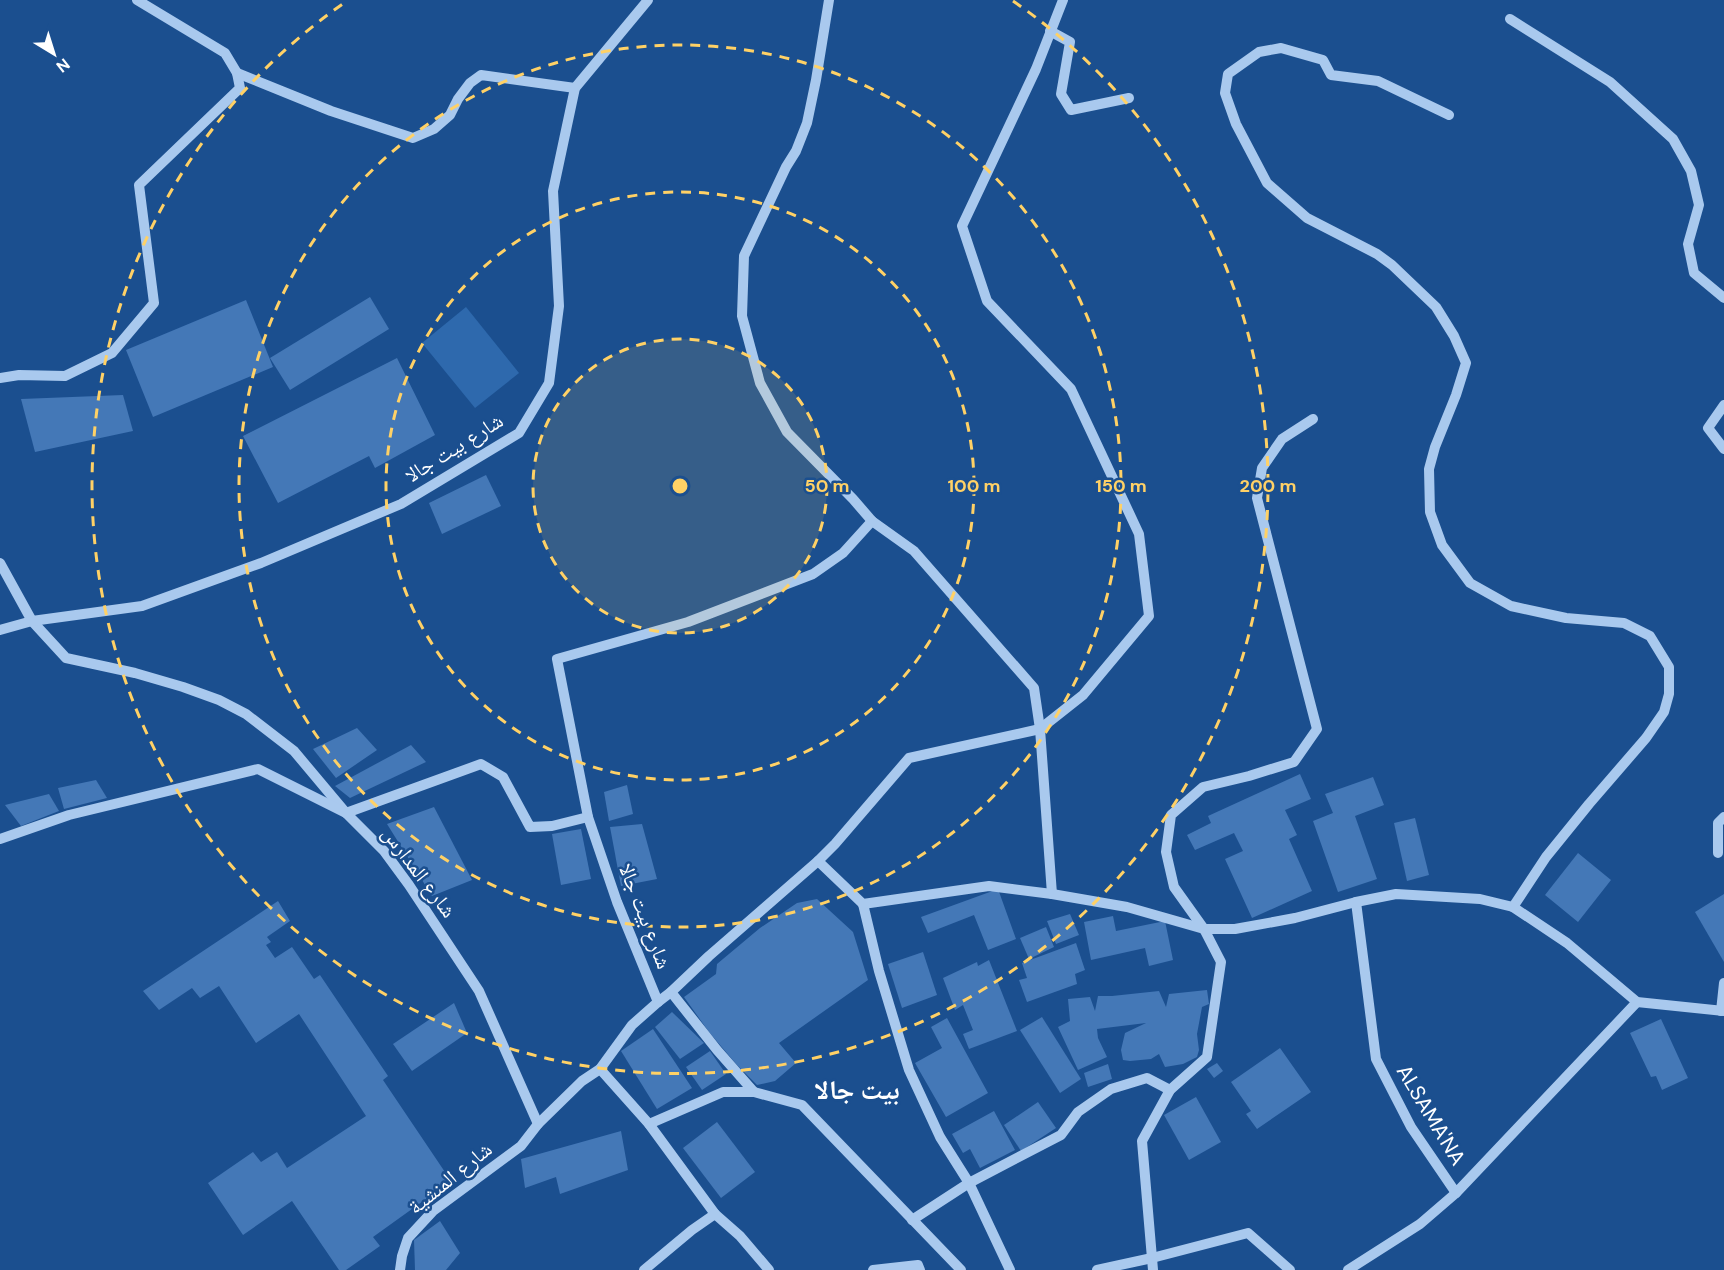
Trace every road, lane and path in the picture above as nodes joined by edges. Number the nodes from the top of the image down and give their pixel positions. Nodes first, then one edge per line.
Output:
1 (137, 0) edge
2 (648, 0) edge
3 (828, 0) edge
4 (1063, 0) edge
5 (1510, 19) dead end
6 (1050, 31) junction
7 (237, 73) junction
8 (575, 88) junction
9 (1129, 98) dead end
10 (1449, 115) dead end
11 (1724, 298) edge
12 (0, 378) edge
13 (1724, 405) edge
14 (1313, 419) dead end
15 (1724, 448) edge
16 (872, 521) junction
17 (0, 563) edge
18 (32, 621) junction
19 (0, 630) edge
20 (1040, 729) junction
21 (346, 813) junction
22 (588, 817) junction
23 (1724, 817) edge
24 (0, 839) edge
25 (1718, 853) dead end
26 (818, 861) junction
27 (1052, 894) junction
28 (1356, 902) junction
29 (863, 904) junction
30 (1513, 907) junction
31 (1204, 929) junction
32 (1724, 983) edge
33 (671, 992) junction
34 (658, 1002) junction
35 (1636, 1002) junction
36 (1723, 1011) edge
37 (600, 1069) junction
38 (1170, 1090) junction
39 (754, 1092) junction
40 (538, 1124) junction
41 (649, 1124) junction
42 (969, 1183) junction
43 (1456, 1193) junction
44 (714, 1214) junction
45 (912, 1220) junction
46 (1152, 1258) junction
47 (400, 1270) edge
48 (644, 1270) edge
49 (769, 1270) edge
50 (873, 1270) edge
51 (920, 1270) edge
52 (961, 1270) edge
53 (1010, 1270) edge
54 (1097, 1270) edge
55 (1152, 1270) edge
56 (1290, 1270) edge
57 (1348, 1270) edge

1 - 7 street
2 - 8 street, شارع بيت جالا
3 - 16 street
4 - 6 street
5 - 11 street
6 - 9 street
6 - 20 street
7 - 8 street
7 - 12 street
8 - 18 street, شارع بيت جالا
10 - 30 street
13 - 15 street
14 - 31 street
16 - 20 street
16 - 22 street, شارع بيت جالا
17 - 18 street
18 - 19 street, شارع بيت جالا
18 - 21 street
20 - 26 street, شارع المنشية
20 - 27 street
21 - 22 street
21 - 24 street, شارع المدارس
21 - 40 street, شارع المدارس
22 - 34 street, شارع بيت جالا
23 - 25 street
26 - 29 street
26 - 33 street, شارع المنشية
27 - 29 street
27 - 31 street
28 - 30 street
28 - 31 street
28 - 43 street, ALSAMA'NA
29 - 42 street
30 - 35 street
31 - 38 street
32 - 36 street
33 - 34 street, شارع المنشية
33 - 39 street
34 - 37 street, شارع المنشية
35 - 36 street
35 - 43 street, ALSAMA'NA
37 - 40 street, شارع المنشية
37 - 41 street
38 - 42 street
38 - 46 street
39 - 41 street
39 - 45 street
40 - 47 street, شارع المنشية
41 - 44 street
42 - 45 street
42 - 53 street
43 - 57 street
44 - 48 street
44 - 49 street
45 - 52 street
46 - 54 street
46 - 55 street
46 - 56 street
50 - 51 street

